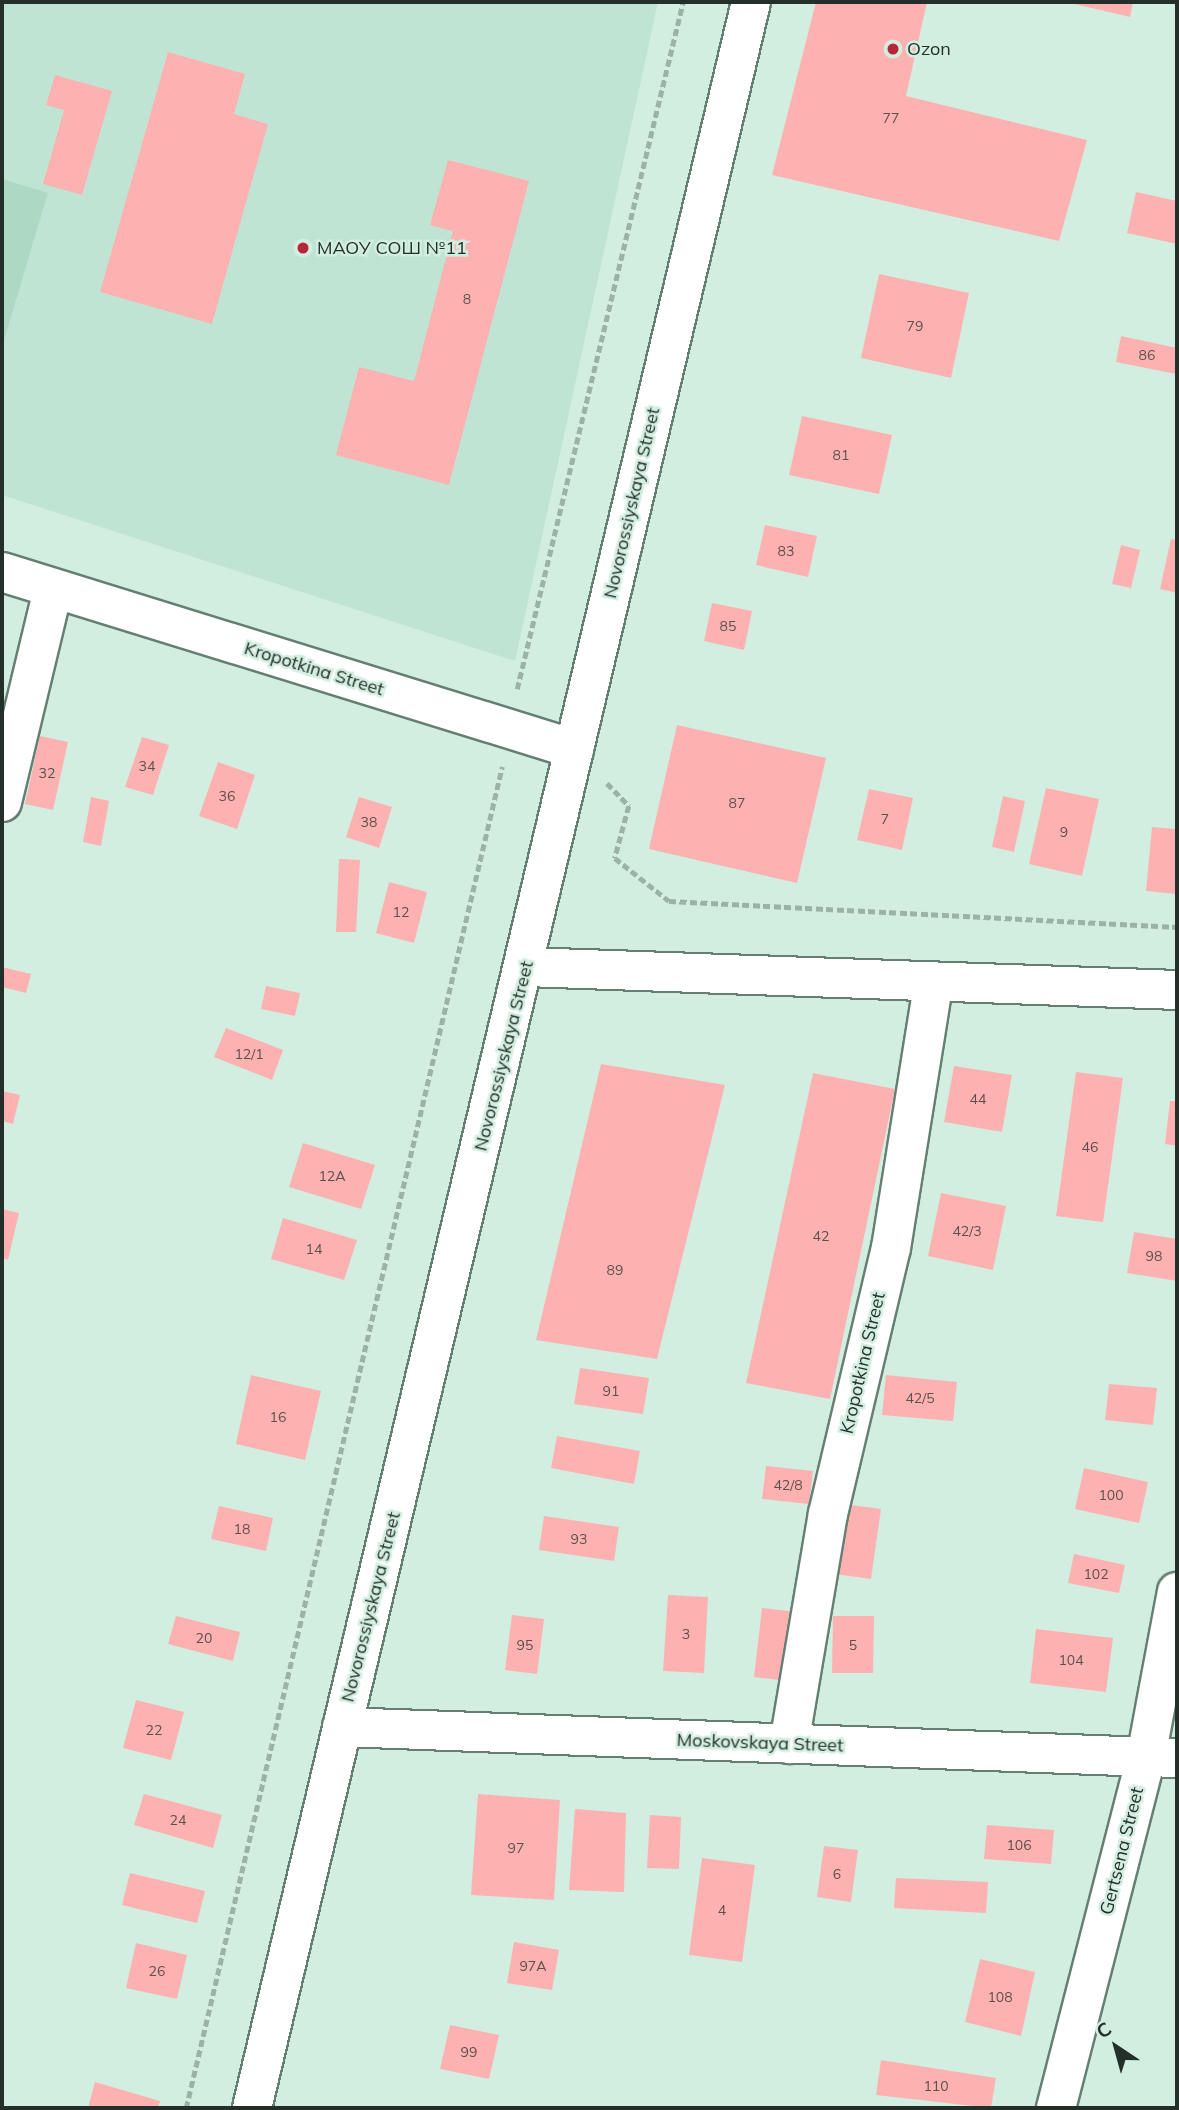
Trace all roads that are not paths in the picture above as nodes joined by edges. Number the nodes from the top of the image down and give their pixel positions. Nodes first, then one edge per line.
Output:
1 (751, 2) edge
2 (2, 572) edge
3 (53, 589) junction
4 (574, 749) junction
5 (2, 802) edge
6 (526, 967) junction
7 (934, 981) junction
8 (1177, 990) edge
9 (1177, 1592) edge
10 (342, 1727) junction
11 (789, 1744) junction
12 (1162, 1758) edge
13 (252, 2108) edge
14 (1056, 2108) edge

1 - 4 main road, Novorossiyskaya Street
2 - 3 main road, Kropotkina Street
3 - 4 main road, Kropotkina Street
3 - 5 main road
4 - 6 main road, Novorossiyskaya Street
6 - 7 main road
6 - 10 main road, Novorossiyskaya Street
7 - 8 main road
7 - 11 main road, Kropotkina Street
9 - 12 main road, Gertsena Street
10 - 11 main road, Moskovskaya Street
10 - 13 main road, Novorossiyskaya Street
11 - 12 main road, Moskovskaya Street
12 - 14 main road, Gertsena Street

